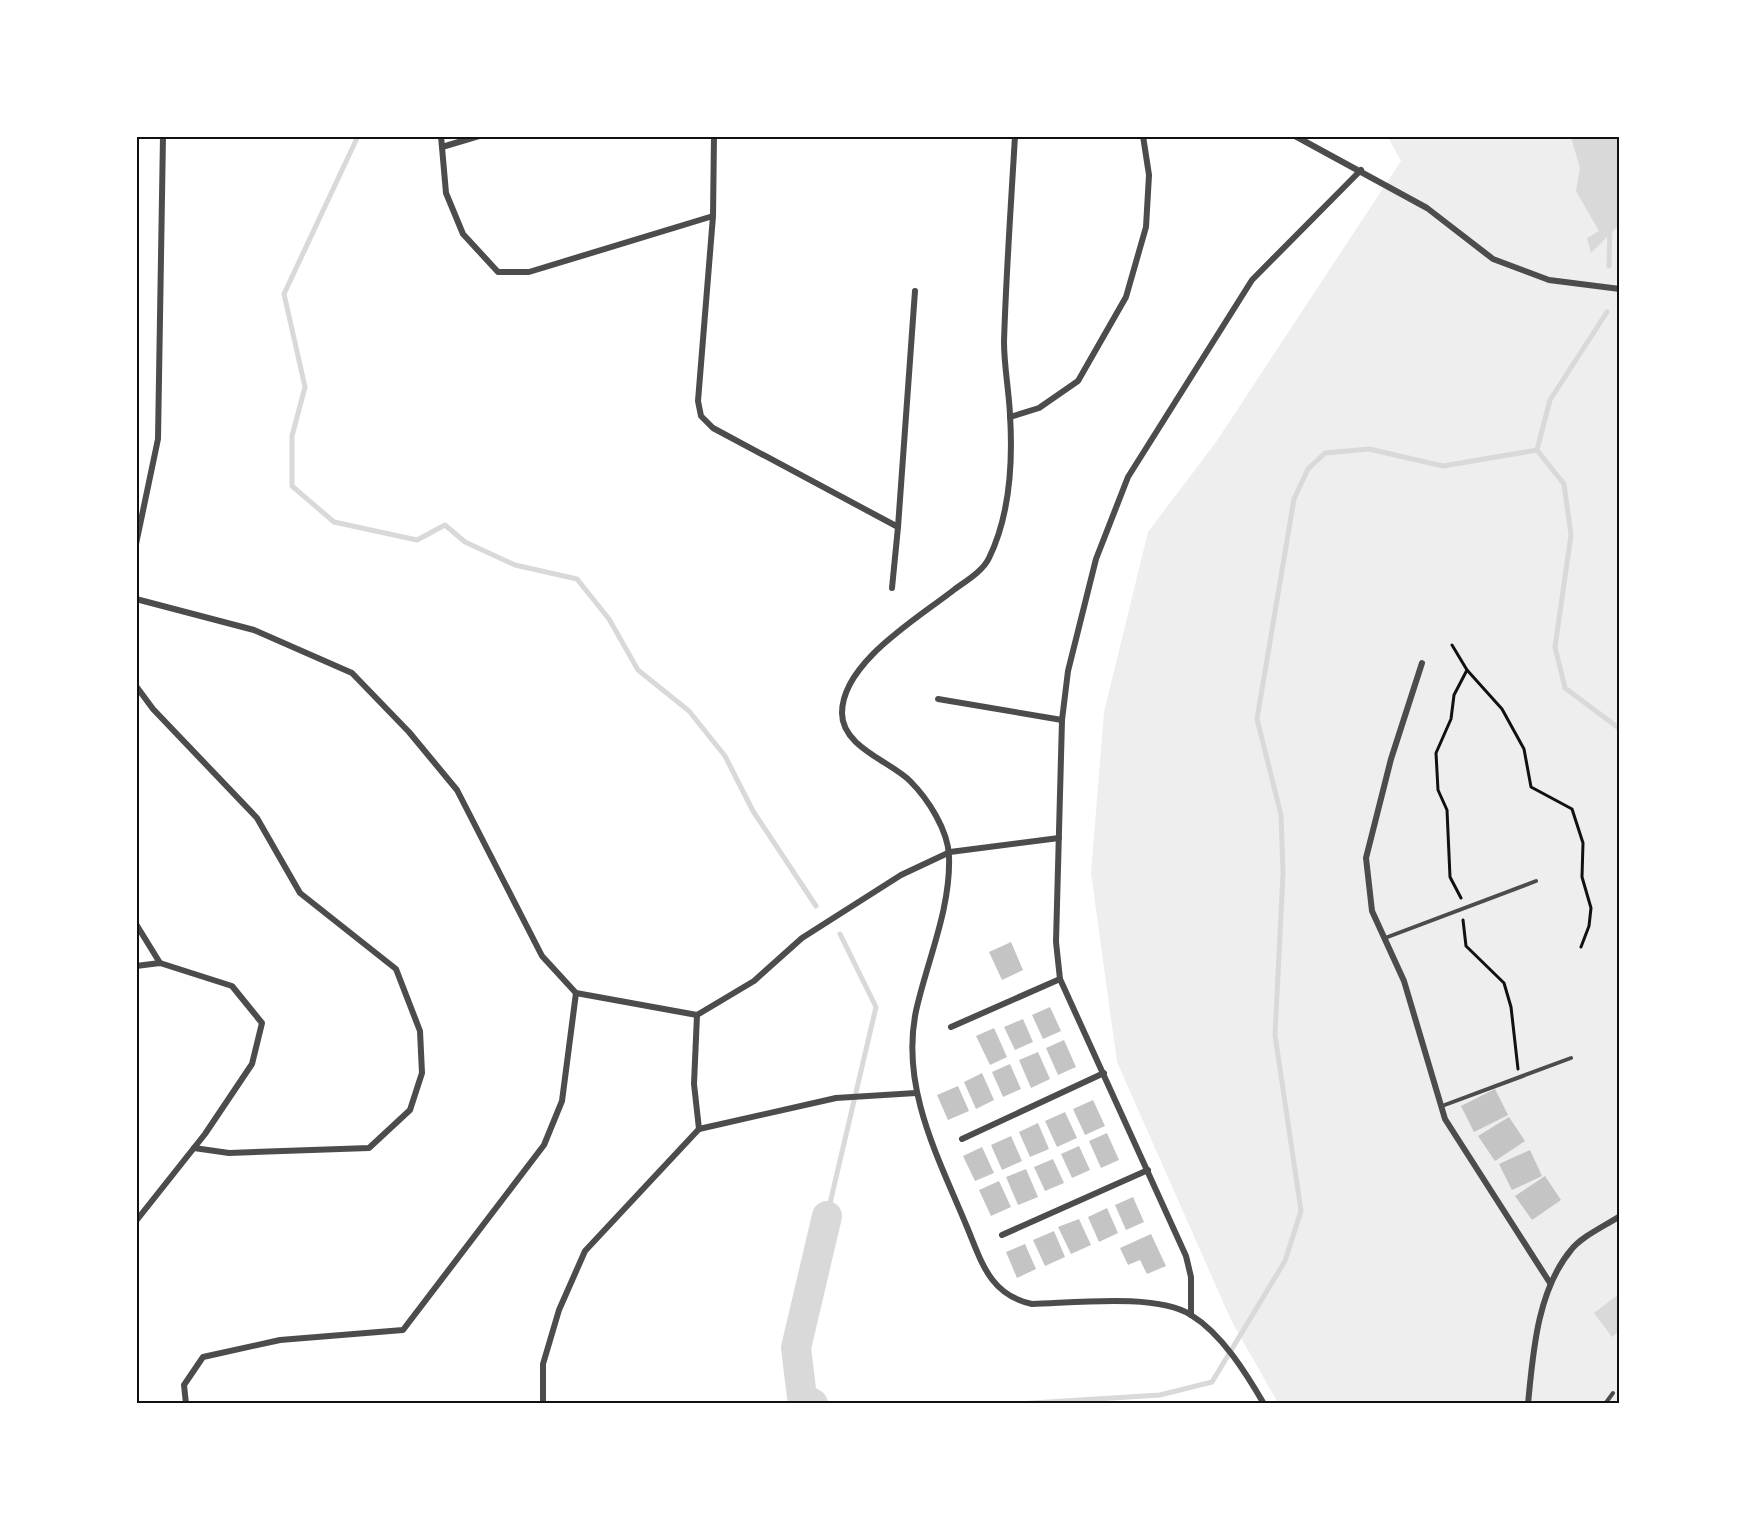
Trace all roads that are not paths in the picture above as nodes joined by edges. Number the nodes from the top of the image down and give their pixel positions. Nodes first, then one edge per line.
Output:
1 (163, 136) edge
2 (441, 136) edge
3 (479, 136) edge
4 (714, 136) edge
5 (1015, 136) edge
6 (1143, 136) edge
7 (1295, 136) edge
8 (442, 147) junction
9 (1361, 170) junction
10 (713, 216) junction
11 (1620, 289) edge
12 (915, 291) dead end
13 (1010, 417) junction
14 (898, 527) junction
15 (136, 544) edge
16 (892, 588) dead end
17 (136, 599) edge
18 (1422, 663) dead end
19 (136, 686) edge
20 (938, 699) dead end
21 (1062, 720) junction
22 (1059, 838) junction
23 (950, 852) junction
24 (1536, 881) dead end
25 (136, 924) edge
26 (1385, 938) junction
27 (160, 963) junction
28 (136, 966) edge
29 (1059, 979) junction
30 (576, 993) junction
31 (697, 1014) junction
32 (951, 1027) dead end
33 (1571, 1058) dead end
34 (1104, 1073) junction
35 (916, 1093) junction
36 (1441, 1106) junction
37 (699, 1129) junction
38 (962, 1139) dead end
39 (194, 1148) junction
40 (1148, 1170) junction
41 (1620, 1216) edge
42 (136, 1221) edge
43 (1002, 1235) dead end
44 (1550, 1283) junction
45 (1191, 1315) junction
46 (1613, 1393) dead end
47 (186, 1404) edge
48 (543, 1404) edge
49 (1264, 1404) edge
50 (1528, 1404) edge
51 (1605, 1404) edge

1 - 15 street
2 - 8 street
3 - 8 street
4 - 10 street
5 - 13 street
6 - 13 street
7 - 9 street
8 - 10 street
9 - 11 street
9 - 21 street
10 - 14 street
12 - 14 street
13 - 23 street
14 - 16 street
17 - 30 street
18 - 26 street
19 - 39 street
20 - 21 street
21 - 22 street
22 - 23 street
22 - 29 street
23 - 31 street
23 - 35 street
24 - 26 lane
25 - 27 street
26 - 36 street
27 - 28 street
27 - 39 street
29 - 32 street
29 - 34 street
30 - 31 street
30 - 47 street
31 - 37 street
33 - 36 lane
34 - 38 street
34 - 40 street
35 - 37 street
35 - 45 street
36 - 44 street
37 - 48 street
39 - 42 street
40 - 43 street
40 - 45 street
41 - 44 street
44 - 50 street
45 - 49 street
46 - 51 lane

